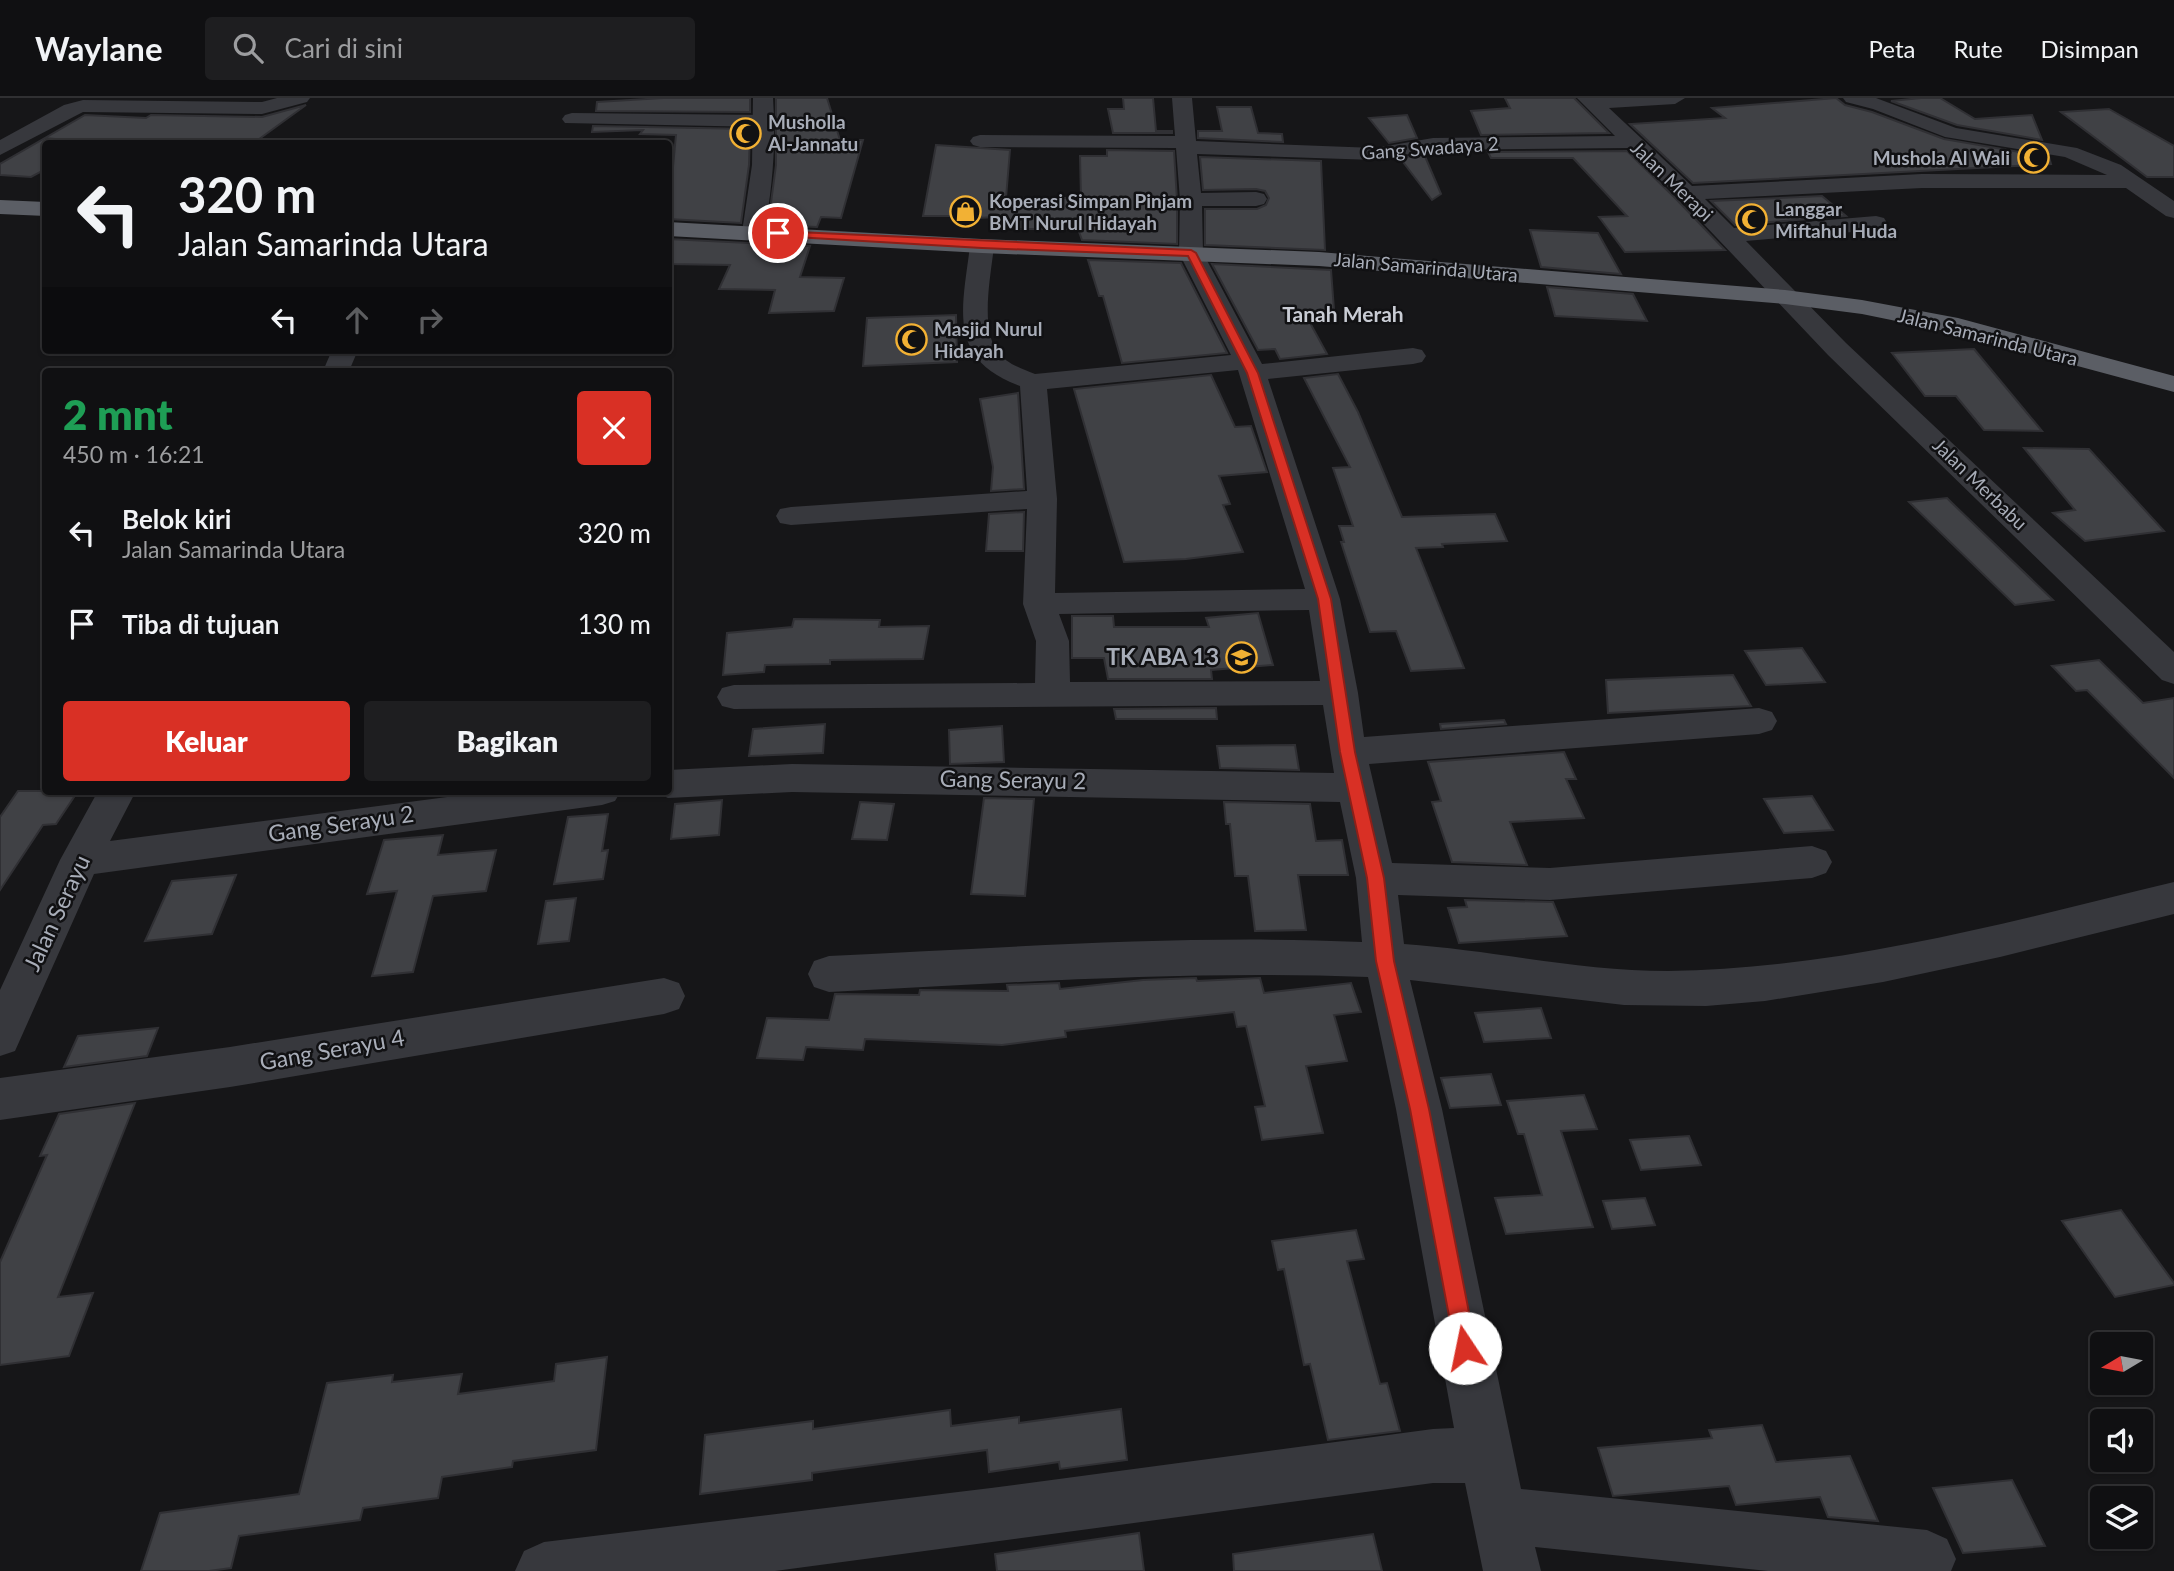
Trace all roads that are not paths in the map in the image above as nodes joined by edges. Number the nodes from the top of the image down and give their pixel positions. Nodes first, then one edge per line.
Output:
1 (300, 98) edge
2 (763, 98) edge
3 (1182, 98) edge
4 (1675, 98) edge
5 (1853, 98) edge
6 (1589, 101) edge
7 (572, 119) dead end
8 (765, 121) junction
9 (980, 141) dead end
10 (1632, 142) junction
11 (1186, 144) junction
12 (0, 149) edge
13 (2133, 182) junction
14 (1687, 194) junction
15 (1256, 199) dead end
16 (1191, 200) junction
17 (0, 207) edge
18 (42, 209) edge
19 (2174, 211) edge
20 (1876, 223) dead end
21 (672, 229) edge
22 (753, 232) junction
23 (1727, 236) junction
24 (982, 246) junction
25 (1191, 253) junction
26 (1785, 297) junction
27 (1413, 356) dead end
28 (1250, 367) junction
29 (1033, 383) junction
30 (2174, 384) edge
31 (1042, 499) junction
32 (790, 516) dead end
33 (1324, 599) junction
34 (1039, 604) junction
35 (2174, 672) edge
36 (1052, 694) junction
37 (1340, 694) junction
38 (734, 697) dead end
39 (1759, 721) dead end
40 (1353, 770) junction
41 (672, 784) edge
42 (115, 795) edge
43 (573, 795) edge
44 (80, 860) junction
45 (1812, 862) dead end
46 (1376, 878) junction
47 (2174, 898) edge
48 (1385, 961) junction
49 (829, 974) dead end
50 (664, 996) dead end
51 (0, 1037) edge
52 (0, 1099) edge
53 (1486, 1455) junction
54 (1499, 1515) junction
55 (1927, 1559) dead end
56 (544, 1571) edge
57 (1512, 1571) edge

1 - 12 street
2 - 8 street
3 - 11 street
4 - 6 street
5 - 13 street
6 - 10 street, Jalan Merapi
7 - 8 street
8 - 22 street
9 - 11 street, Gang Swadaya 2
10 - 11 street, Gang Swadaya 2
10 - 14 street, Jalan Merapi
11 - 16 street
13 - 14 street
13 - 19 street
14 - 23 street, Jalan Merapi
15 - 16 street
16 - 25 street
17 - 18 highway
20 - 23 street
21 - 22 highway, Jalan Samarinda Utara
22 - 24 highway, Jalan Samarinda Utara
23 - 26 street, Jalan Merapi
24 - 25 highway, Jalan Samarinda Utara
24 - 29 street
25 - 26 highway, Jalan Samarinda Utara
25 - 28 street
26 - 30 highway, Jalan Samarinda Utara
26 - 35 street, Jalan Merbabu
27 - 28 street
28 - 29 street
28 - 33 street
29 - 31 street
31 - 32 street
31 - 34 street
33 - 34 street
33 - 37 street
34 - 36 street
36 - 37 street
36 - 38 street
37 - 40 street
39 - 40 street, Gang Serayu 2
40 - 41 street, Gang Serayu 2
40 - 46 street
42 - 44 street, Jalan Serayu
43 - 44 street, Gang Serayu 2
44 - 51 street, Jalan Serayu
45 - 46 street
46 - 48 street
47 - 48 street
48 - 49 street
48 - 53 street
50 - 52 street, Gang Serayu 4
53 - 54 street
53 - 56 street
54 - 55 street
54 - 57 street

